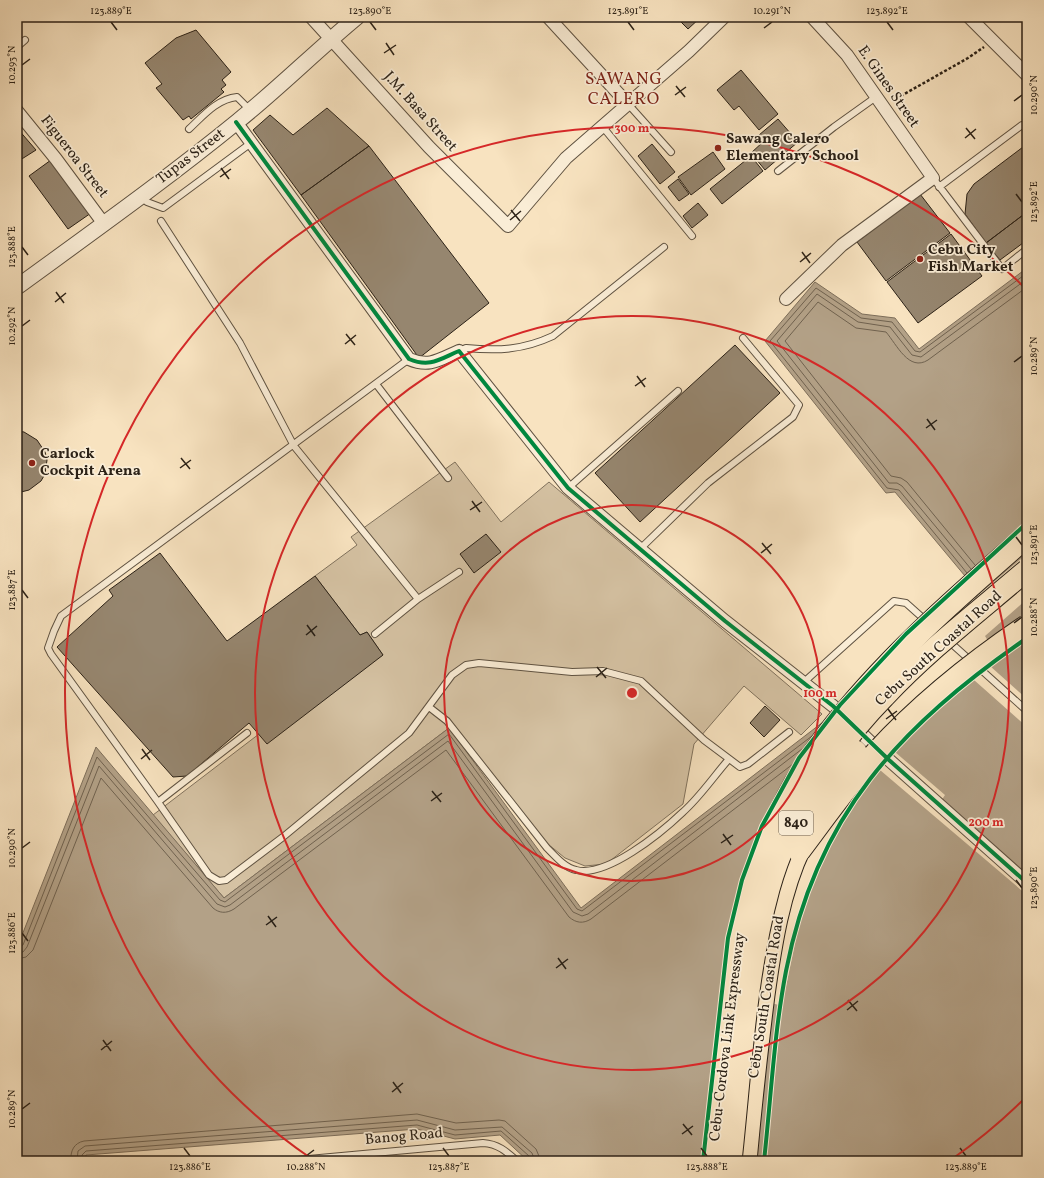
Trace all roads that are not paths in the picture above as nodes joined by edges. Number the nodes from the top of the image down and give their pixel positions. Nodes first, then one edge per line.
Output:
1 (311, 17) edge
2 (357, 17) edge
3 (548, 17) edge
4 (724, 17) edge
5 (812, 17) edge
6 (971, 18) edge
7 (332, 38) junction
8 (25, 40) dead end
9 (17, 47) edge
10 (1027, 75) edge
11 (879, 102) junction
12 (628, 104) junction
13 (17, 111) edge
14 (250, 111) junction
15 (236, 122) junction
16 (1027, 125) edge
17 (602, 126) junction
18 (189, 129) dead end
19 (251, 143) junction
20 (671, 152) dead end
21 (778, 171) dead end
22 (936, 182) junction
23 (140, 196) junction
24 (161, 221) dead end
25 (104, 224) junction
26 (692, 236) dead end
27 (664, 247) dead end
28 (1027, 249) edge
29 (17, 287) edge
30 (786, 299) dead end
31 (743, 338) dead end
32 (459, 350) junction
33 (409, 360) junction
34 (376, 384) junction
35 (678, 391) dead end
36 (294, 446) junction
37 (448, 478) dead end
38 (568, 488) junction
39 (1027, 536) edge
40 (640, 549) junction
41 (1027, 570) edge
42 (459, 572) dead end
43 (1027, 588) edge
44 (418, 599) junction
45 (1027, 626) edge
46 (375, 634) dead end
47 (804, 682) junction
48 (429, 707) junction
49 (1027, 711) edge
50 (789, 732) dead end
51 (247, 733) dead end
52 (729, 759) junction
53 (158, 802) junction
54 (799, 850) junction
55 (1027, 882) edge
56 (287, 1161) edge
57 (517, 1161) edge
58 (714, 1161) edge
59 (731, 1161) edge
60 (746, 1161) edge

1 - 7 street, J.M. Basa Street
2 - 7 street, Tupas Street
3 - 12 street
4 - 12 street
5 - 11 street, E. Gines Street
6 - 10 street
7 - 14 street, Tupas Street
7 - 17 street, J.M. Basa Street
8 - 9 lane
11 - 21 lane
11 - 22 street, E. Gines Street
12 - 17 street
12 - 20 lane
13 - 25 street, Figueroa Street
14 - 15 street, Tupas Street
14 - 18 lane
15 - 19 street
15 - 23 street, Tupas Street
16 - 22 lane
17 - 26 lane
19 - 23 lane
19 - 33 street
22 - 28 lane
22 - 30 street
23 - 25 street, Tupas Street
24 - 36 lane
25 - 29 street, Tupas Street
27 - 32 lane
31 - 40 lane
32 - 33 street
32 - 38 street
33 - 34 lane
34 - 36 lane
34 - 37 lane
35 - 38 lane
36 - 44 lane
36 - 53 lane
38 - 40 street
39 - 58 highway, Cebu-Cordova Link Expressway, bridge
40 - 47 street
41 - 59 highway, Cebu South Coastal Road / 840, bridge
42 - 44 lane
43 - 54 highway, Cebu South Coastal Road / 840, bridge
44 - 46 lane
45 - 54 highway, bridge
47 - 49 lane
47 - 55 street
48 - 52 lane
48 - 52 lane
48 - 53 lane
50 - 52 lane
51 - 53 lane
54 - 60 highway, Cebu South Coastal Road / 840
56 - 57 lane, Banog Road

